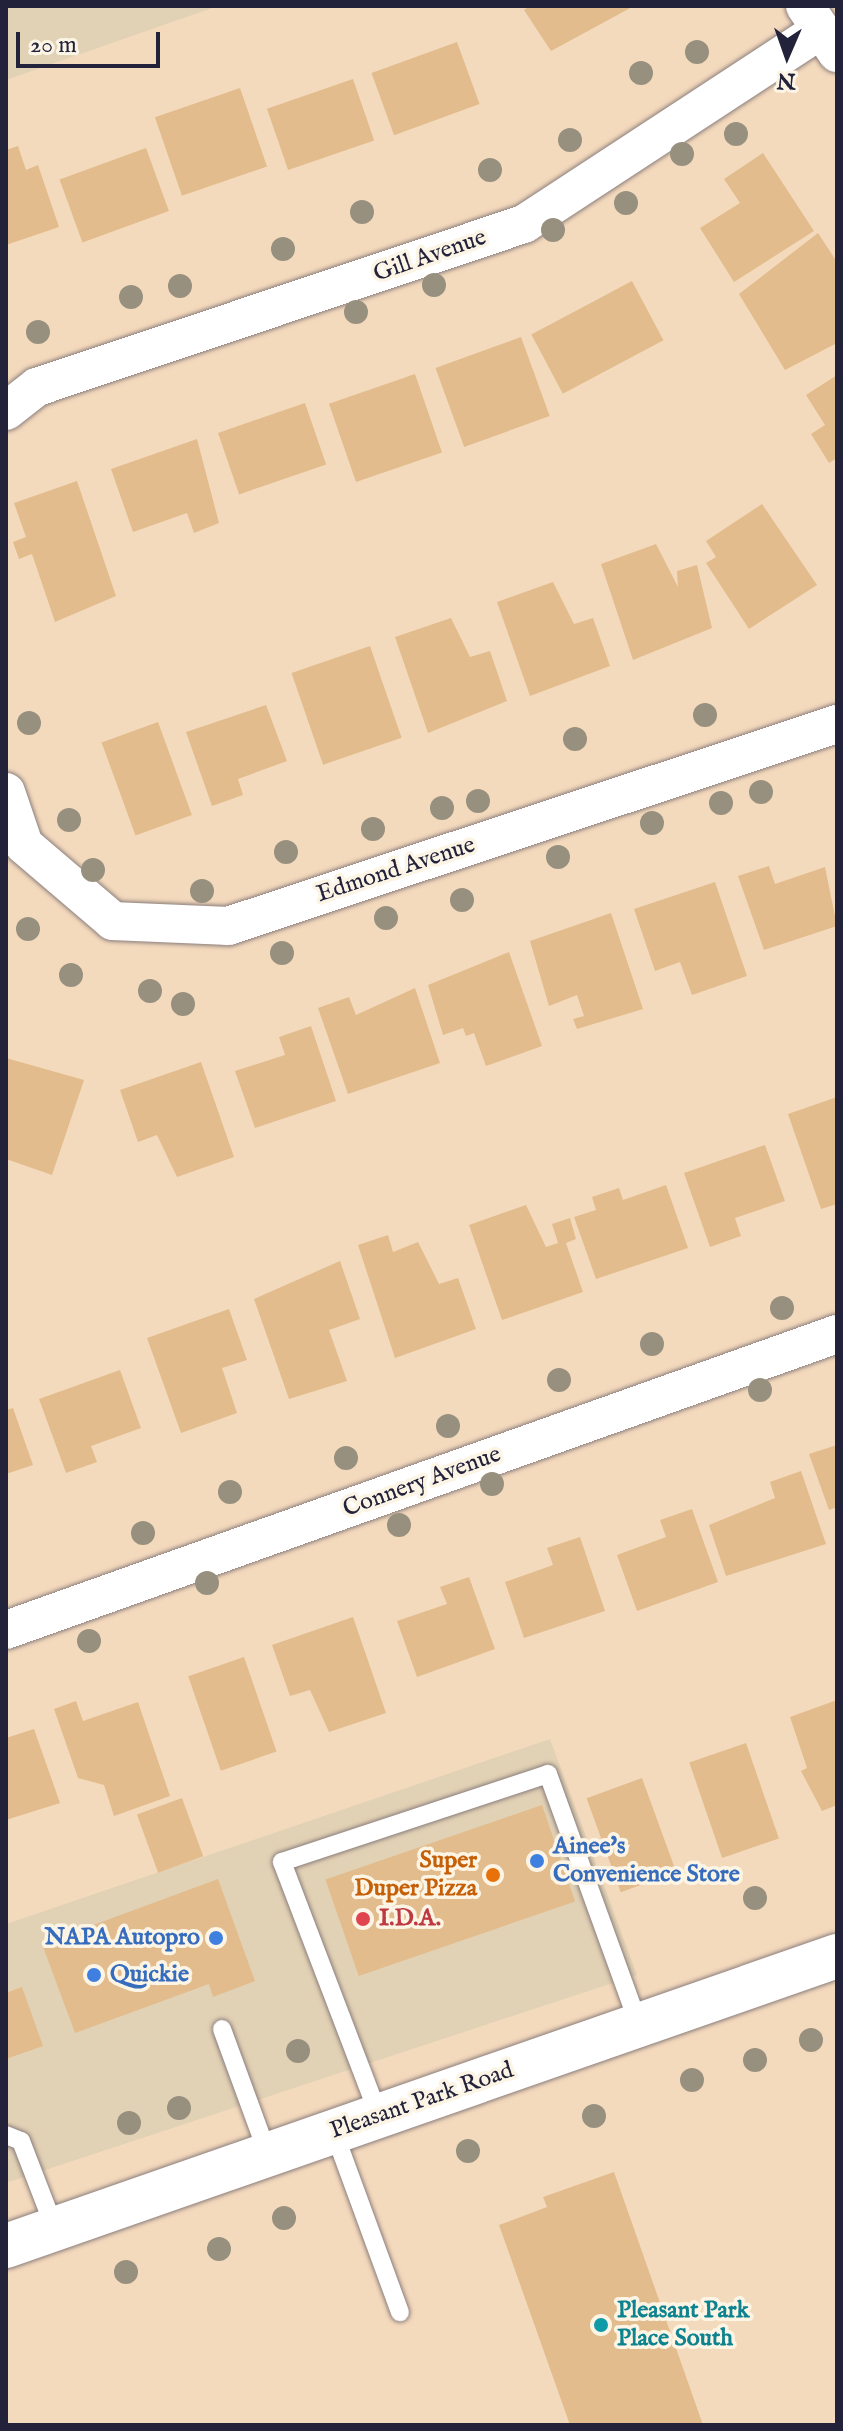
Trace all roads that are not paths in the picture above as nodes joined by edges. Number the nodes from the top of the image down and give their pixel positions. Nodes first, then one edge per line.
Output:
1 (821, 30) edge
2 (6, 411) edge
3 (837, 724) edge
4 (6, 792) edge
5 (837, 1334) edge
6 (6, 1630) edge
7 (837, 1956) edge
8 (639, 2025) junction
9 (222, 2029) dead end
10 (379, 2116) junction
11 (334, 2132) junction
12 (6, 2135) edge
13 (268, 2155) junction
14 (55, 2229) junction
15 (6, 2246) edge
16 (400, 2312) dead end

1 - 2 street, Gill Avenue
3 - 4 street, Edmond Avenue
5 - 6 street, Connery Avenue
7 - 8 street, Pleasant Park Road
8 - 10 street, Pleasant Park Road
8 - 10 lane
9 - 13 lane
10 - 11 street, Pleasant Park Road
11 - 13 street, Pleasant Park Road
11 - 16 lane
12 - 14 lane
13 - 14 street, Pleasant Park Road
14 - 15 street, Pleasant Park Road

